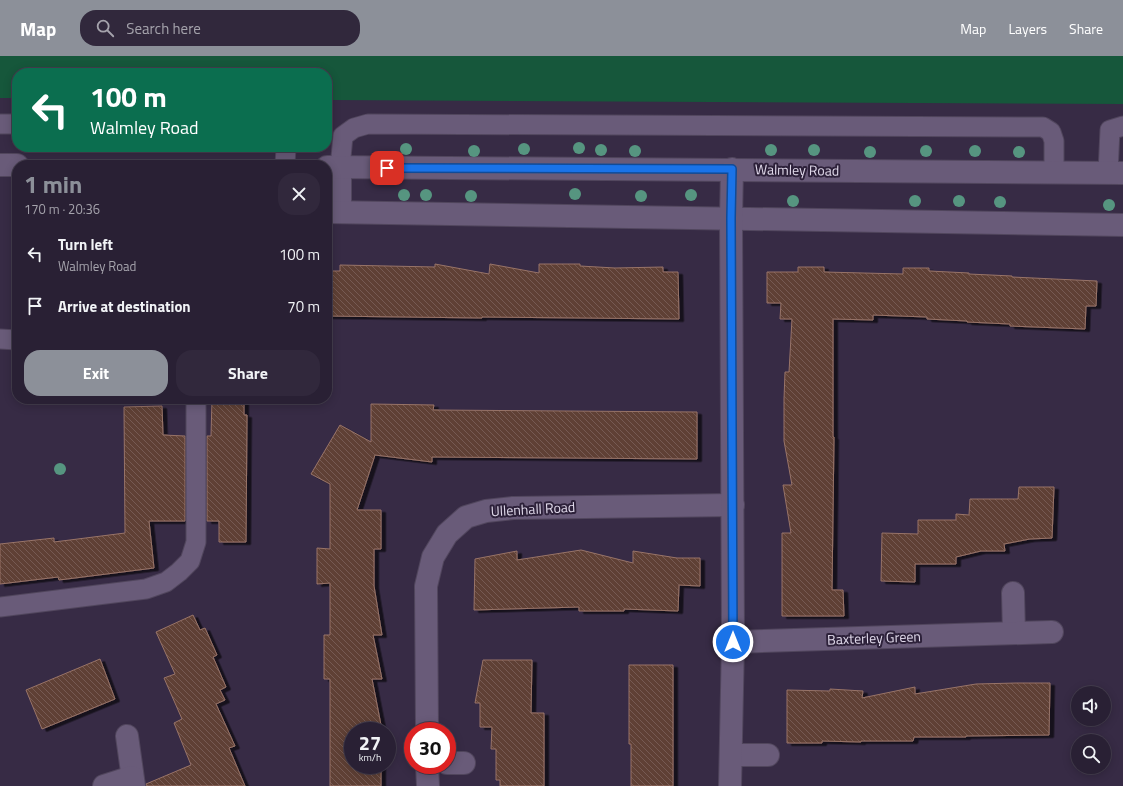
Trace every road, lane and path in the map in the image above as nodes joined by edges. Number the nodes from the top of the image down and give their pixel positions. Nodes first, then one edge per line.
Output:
1 (0, 124) edge
2 (12, 124) edge
3 (1123, 126) edge
4 (0, 165) edge
5 (12, 165) edge
6 (333, 168) edge
7 (732, 169) junction
8 (1054, 173) junction
9 (1115, 173) edge
10 (334, 212) edge
11 (731, 218) junction
12 (1123, 225) edge
13 (0, 340) edge
14 (12, 340) edge
15 (196, 404) edge
16 (733, 505) junction
17 (1013, 592) dead end
18 (0, 607) edge
19 (1052, 632) dead end
20 (1014, 633) junction
21 (733, 642) junction
22 (427, 722) edge
23 (127, 736) dead end
24 (731, 755) junction
25 (768, 755) dead end
26 (427, 774) edge
27 (133, 782) edge
28 (104, 786) edge
29 (428, 786) edge
30 (730, 786) edge

1 - 2 lane
3 - 9 lane
4 - 5 street
6 - 7 street, Walmley Road
6 - 8 lane
6 - 10 street
7 - 8 street, Walmley Road
7 - 11 street
8 - 9 street, Walmley Road
10 - 11 street
11 - 12 street
11 - 16 street
13 - 14 lane
15 - 18 lane
16 - 21 street
16 - 22 street, Ullenhall Road
17 - 20 street
19 - 20 street, Baxterley Green
20 - 21 street, Baxterley Green
21 - 24 street
23 - 27 street
24 - 25 street
24 - 30 street
26 - 29 street
27 - 28 street

